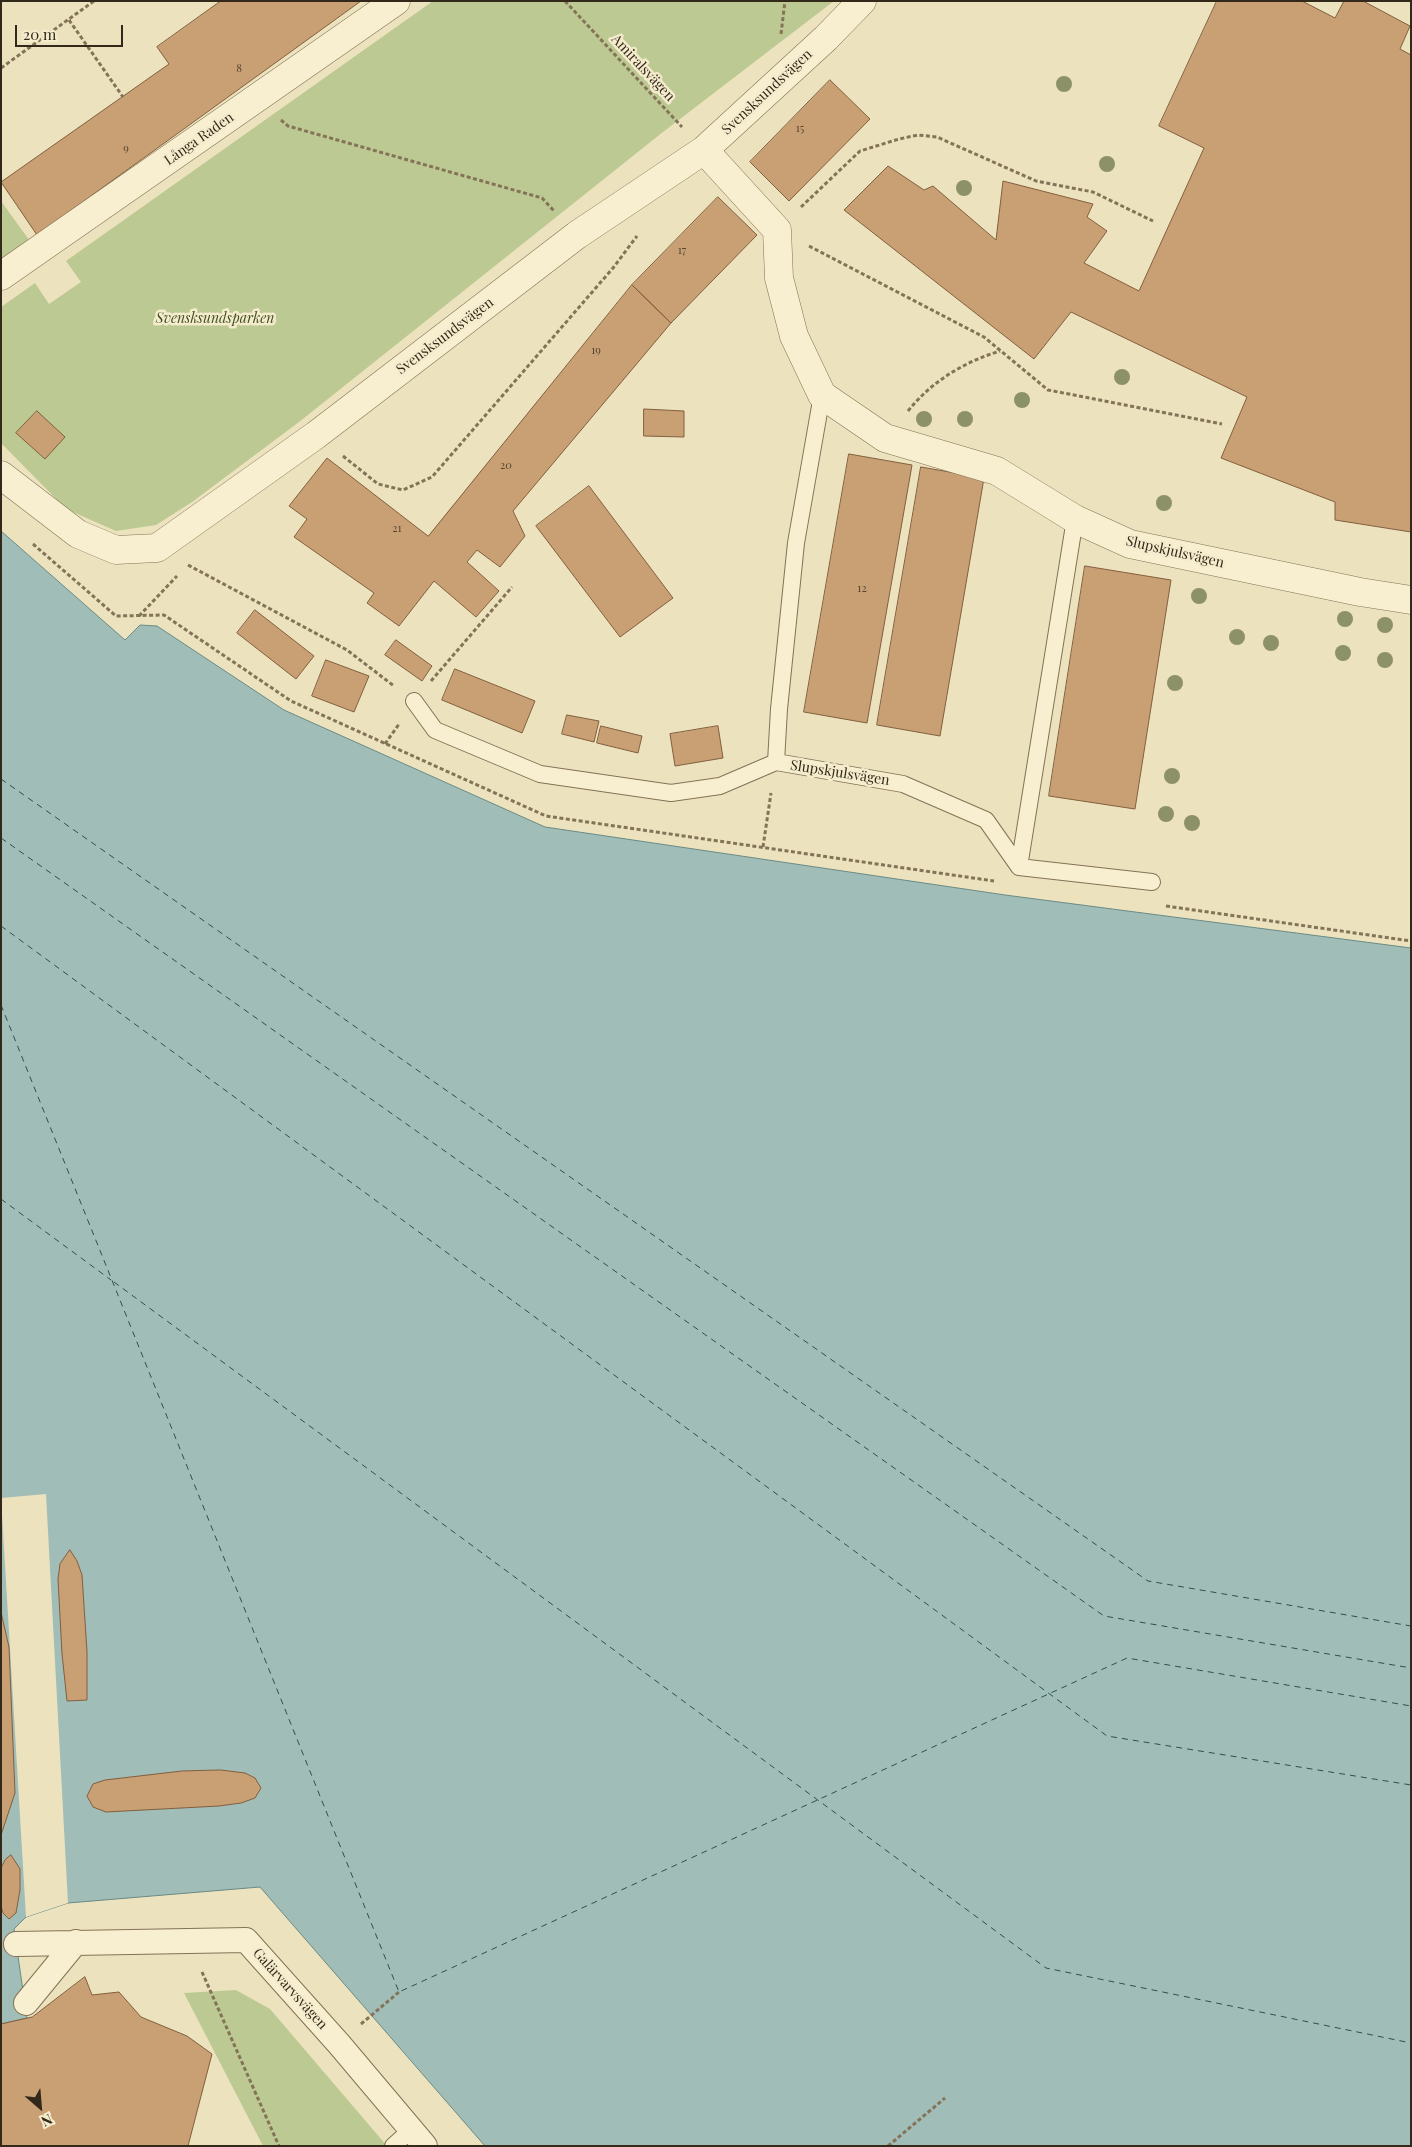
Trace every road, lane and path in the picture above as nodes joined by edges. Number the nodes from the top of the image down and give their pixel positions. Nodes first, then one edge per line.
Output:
1 (94, 1) edge
2 (396, 1) edge
3 (565, 1) edge
4 (862, 1) edge
5 (69, 20) junction
6 (1, 68) edge
7 (123, 97) dead end
8 (259, 97) junction
9 (704, 150) junction
10 (1153, 221) dead end
11 (643, 229) dead end
12 (777, 230) junction
13 (577, 235) junction
14 (1, 276) edge
15 (1000, 351) junction
16 (822, 396) junction
17 (1222, 424) dead end
18 (316, 434) junction
19 (885, 438) junction
20 (1, 475) edge
21 (1075, 519) junction
22 (28, 540) dead end
23 (157, 548) junction
24 (188, 565) junction
25 (69, 576) dead end
26 (512, 587) dead end
27 (1411, 600) edge
28 (139, 616) dead end
29 (431, 681) dead end
30 (414, 701) joint
31 (776, 762) junction
32 (763, 847) dead end
33 (1019, 868) junction
34 (1152, 882) dead end
35 (76, 1942) junction
36 (189, 1942) junction
37 (16, 1944) dead end
38 (399, 1992) dead end
39 (26, 2003) dead end
40 (372, 2014) dead end
41 (945, 2098) dead end
42 (418, 2138) edge
43 (279, 2146) edge
44 (393, 2146) edge
45 (888, 2146) edge

1 - 5 path
2 - 8 street, Långa Raden
3 - 9 path, Amiralsvägen
4 - 9 street, Svensksundsvägen
5 - 6 path
5 - 7 path
8 - 13 path
8 - 14 street, Långa Raden
9 - 12 street
9 - 13 street, Svensksundsvägen
10 - 12 path
11 - 18 path
12 - 15 path
12 - 16 street
13 - 18 street, Svensksundsvägen
15 - 17 path
15 - 19 path
16 - 19 street, Slupskjulsvägen
16 - 31 lane, Slupskjulsvägen
18 - 23 street, Svensksundsvägen
19 - 21 street, Slupskjulsvägen
20 - 23 street
21 - 27 street, Slupskjulsvägen
21 - 33 lane
22 - 25 path
23 - 24 path
24 - 28 path
24 - 30 path
26 - 29 path
30 - 31 lane
31 - 32 path
31 - 33 lane, Slupskjulsvägen
33 - 34 lane
35 - 36 street, Galärvarvsvägen
35 - 37 street, Galärvarvsvägen
35 - 39 street
36 - 42 street, Galärvarvsvägen
36 - 43 path
38 - 40 path
41 - 45 path
42 - 44 lane

